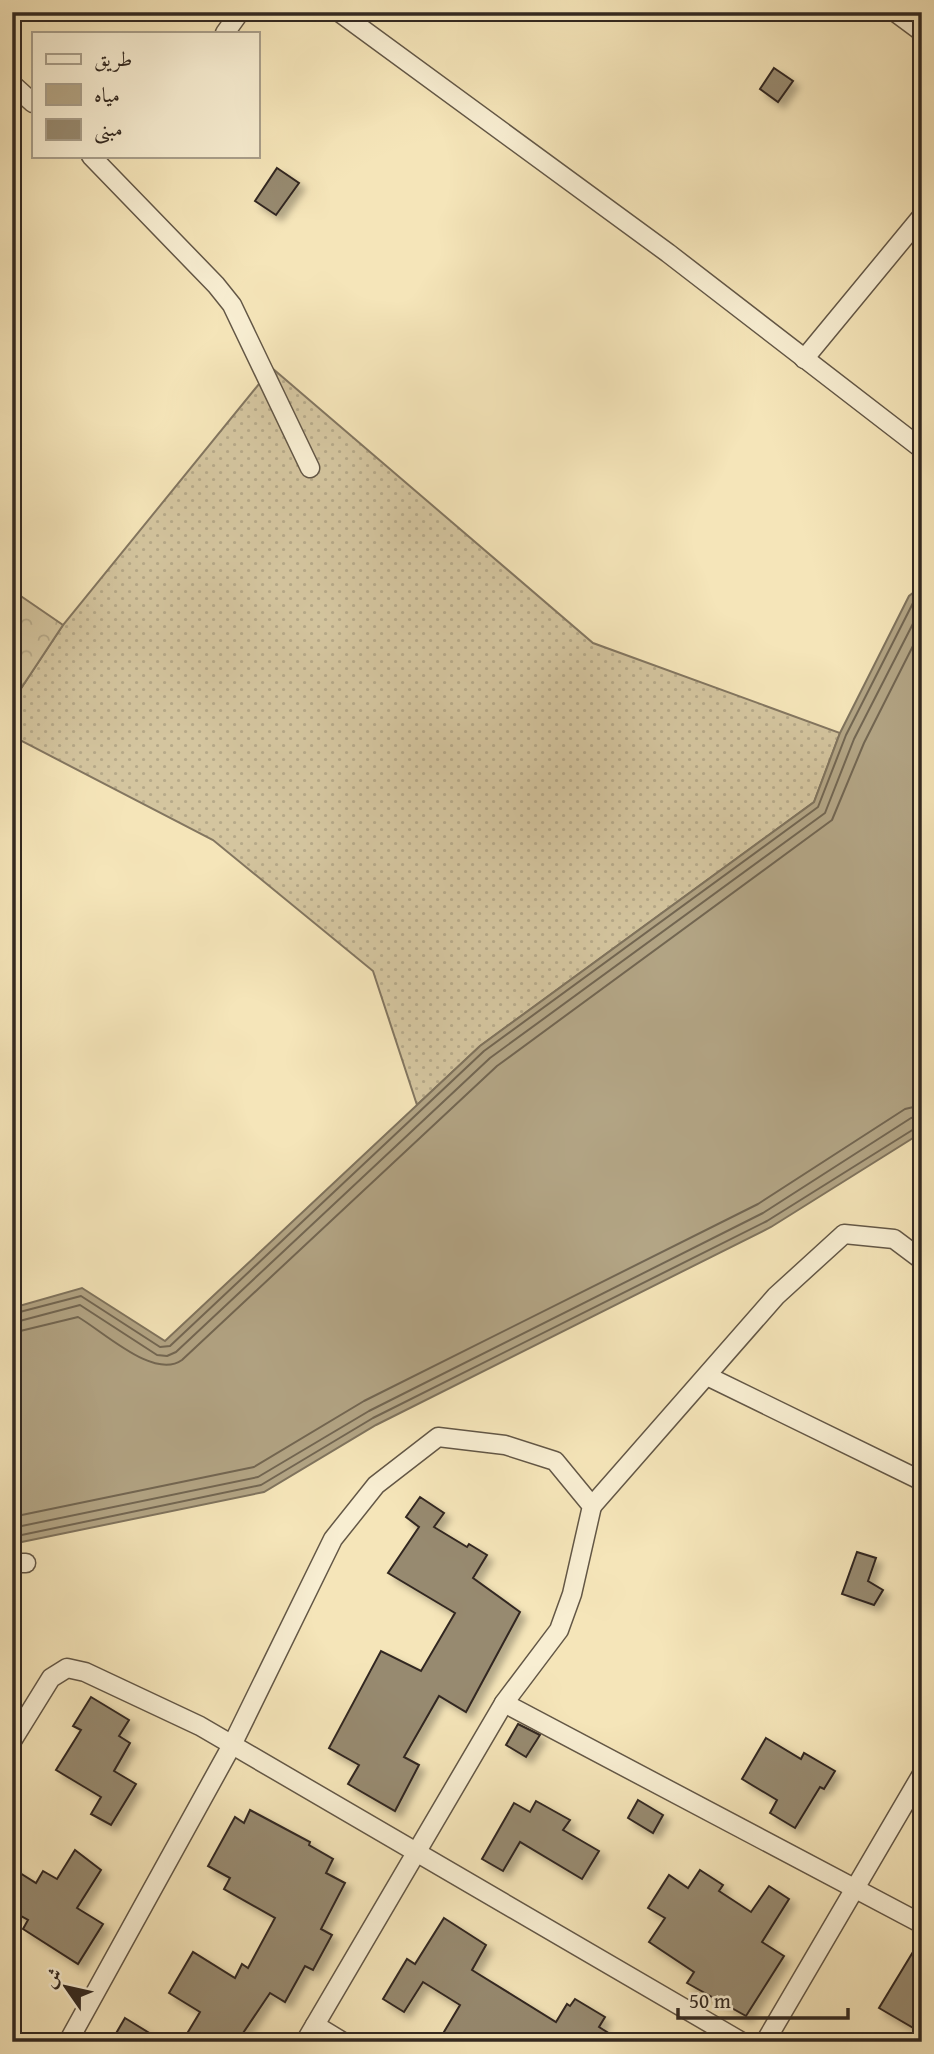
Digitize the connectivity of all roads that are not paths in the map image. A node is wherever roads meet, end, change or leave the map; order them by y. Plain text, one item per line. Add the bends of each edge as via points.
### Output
1 (240, 12) edge
2 (339, 12) edge
3 (895, 12) edge
4 (226, 32) edge
5 (922, 32) edge
6 (12, 84) edge
7 (32, 102) edge
8 (93, 158) edge
9 (922, 216) edge
10 (804, 359) junction
11 (922, 449) edge
12 (310, 468) dead end
13 (922, 1260) edge
14 (707, 1376) junction
15 (922, 1481) edge
16 (592, 1506) junction
17 (504, 1703) junction
18 (12, 1741) edge
19 (232, 1745) junction
20 (922, 1774) edge
21 (414, 1852) junction
22 (856, 1889) junction
23 (922, 1924) edge
24 (315, 2025) junction
25 (68, 2042) edge
26 (305, 2042) edge
27 (343, 2042) edge
28 (742, 2042) edge
29 (765, 2042) edge

1 - 4 street
2 - 10 street
3 - 5 street
6 - 7 street
8 - 12 street via 232,305
9 - 10 street
10 - 11 street
13 - 14 street via 894,1239 844,1234 776,1296
14 - 15 street
14 - 16 street
16 - 17 street via 559,1630
16 - 19 street via 555,1461 505,1445 438,1437 376,1485 333,1539
17 - 21 street
17 - 22 street
18 - 19 street via 51,1678 67,1668 85,1672
19 - 21 street
19 - 25 street
20 - 22 street
21 - 24 street
21 - 28 street
22 - 23 street
22 - 29 street
24 - 26 street
24 - 27 street

